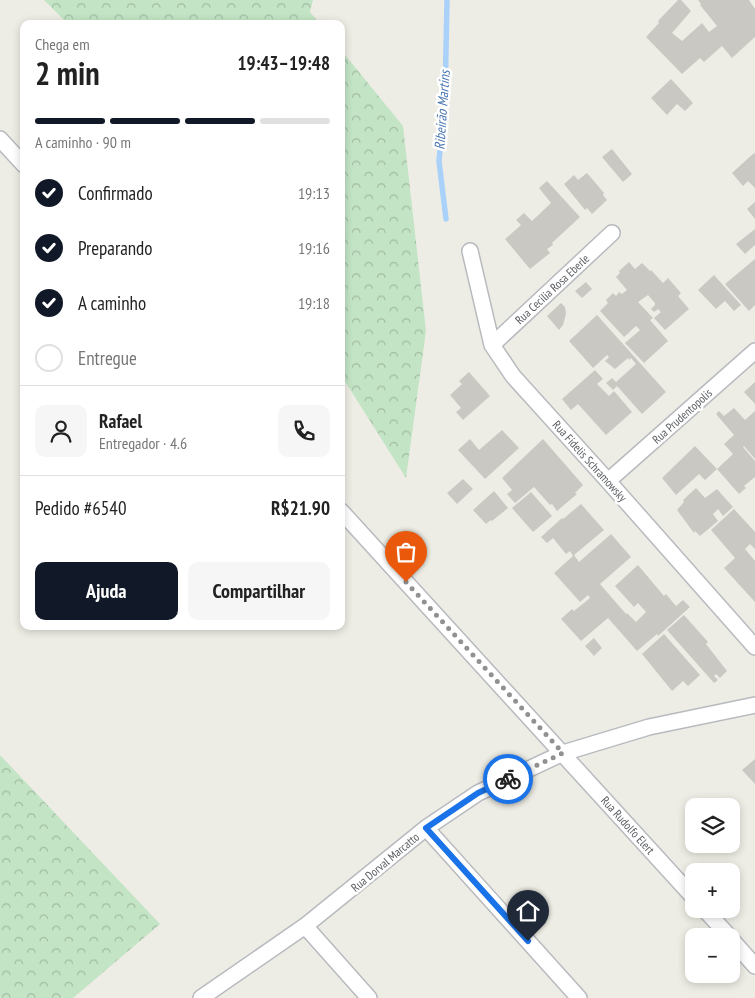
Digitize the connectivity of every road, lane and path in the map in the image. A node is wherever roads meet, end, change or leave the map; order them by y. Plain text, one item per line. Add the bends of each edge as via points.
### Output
1 (0, 139) edge
2 (20, 161) edge
3 (612, 233) dead end
4 (470, 251) dead end
5 (492, 345) junction
6 (755, 351) edge
7 (608, 481) junction
8 (345, 515) edge
9 (755, 647) edge
10 (755, 705) edge
11 (563, 753) junction
12 (426, 828) junction
13 (685, 888) edge
14 (712, 918) edge
15 (305, 926) junction
16 (722, 928) edge
17 (740, 949) edge
18 (755, 966) edge
19 (202, 998) edge
20 (369, 998) edge
21 (579, 998) edge

1 - 2 street
3 - 5 street, Rua Cecilia Rosa Eberle
4 - 5 street, Rua Fidelis Schramowsky
5 - 7 street, Rua Fidelis Schramowsky via 513,376
6 - 7 street, Rua Prudentopolis
7 - 9 street, Rua Fidelis Schramowsky
8 - 11 street, Rua Rudolfo Elert
10 - 11 street, Rua Dorval Marcatto via 649,727
11 - 12 street, Rua Dorval Marcatto via 478,793
11 - 13 street, Rua Rudolfo Elert
12 - 15 street, Rua Dorval Marcatto
12 - 21 street
14 - 16 street
15 - 19 street, Rua Dorval Marcatto
15 - 20 street
17 - 18 street

